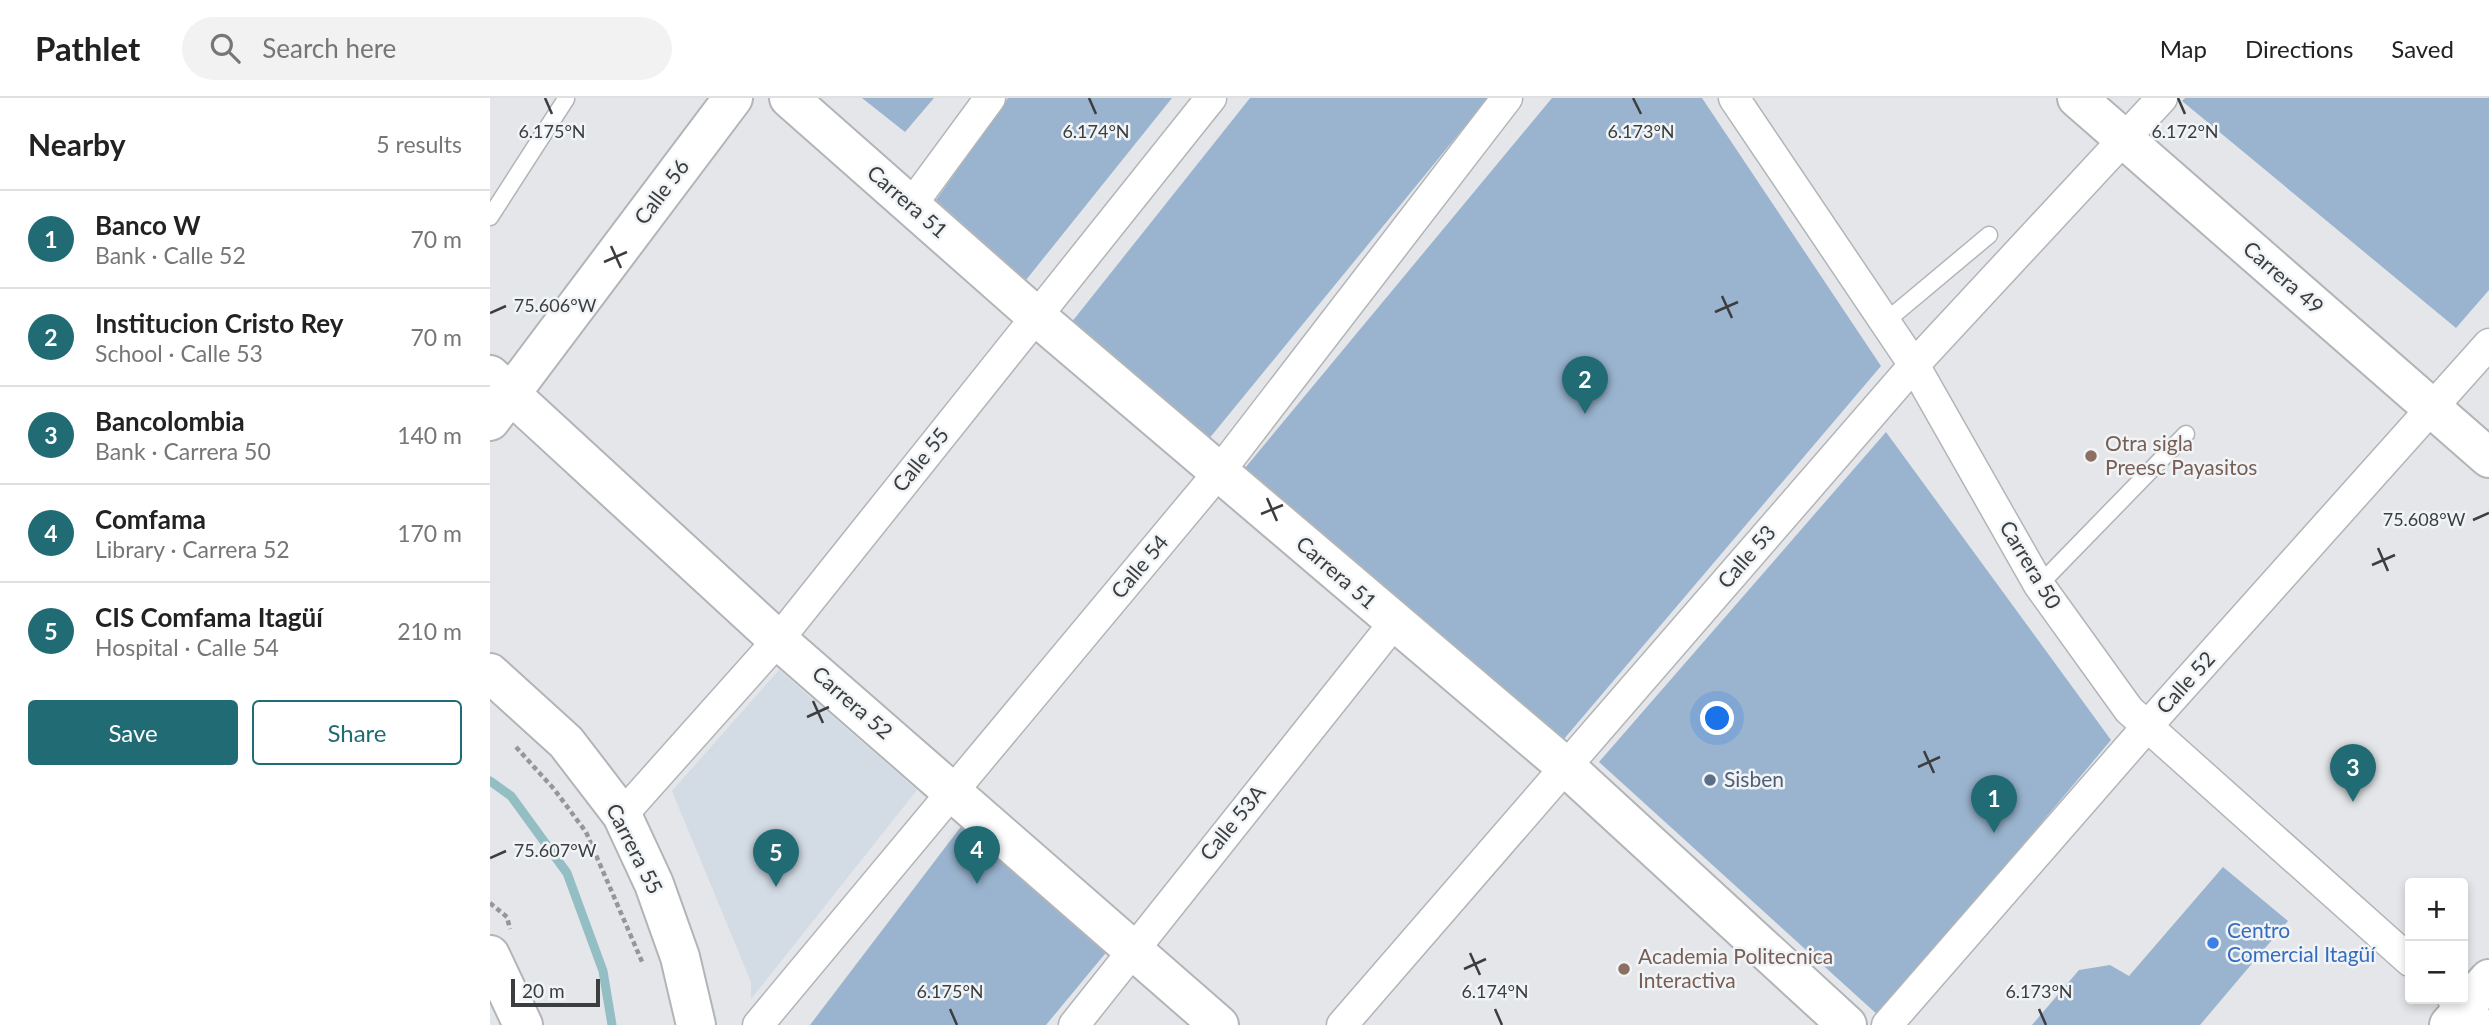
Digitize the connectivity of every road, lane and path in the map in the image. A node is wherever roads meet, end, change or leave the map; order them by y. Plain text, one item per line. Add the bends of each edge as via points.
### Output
1 (733, 98) edge
2 (789, 98) edge
3 (990, 98) edge
4 (1211, 98) edge
5 (1507, 98) edge
6 (1734, 98) edge
7 (2077, 98) edge
8 (2162, 98) edge
9 (566, 99) edge
10 (2125, 140) junction
11 (912, 204) junction
12 (490, 217) edge
13 (1989, 235) dead end
14 (1037, 316) junction
15 (1885, 322) junction
16 (2489, 344) edge
17 (1913, 365) junction
18 (497, 397) edge
19 (2433, 409) junction
20 (2186, 435) dead end
21 (2489, 458) edge
22 (1219, 472) junction
23 (2039, 585) junction
24 (1394, 623) junction
25 (778, 640) junction
26 (490, 673) edge
27 (2146, 728) junction
28 (508, 738) dead end
29 (1566, 767) junction
30 (952, 791) junction
31 (622, 815) junction
32 (1132, 950) junction
33 (2405, 957) edge
34 (491, 960) edge
35 (646, 970) dead end
36 (2489, 979) edge
37 (2462, 1014) edge
38 (523, 1025) edge
39 (696, 1025) edge
40 (758, 1025) edge
41 (1074, 1025) edge
42 (1219, 1025) edge
43 (1342, 1025) edge
44 (1847, 1025) edge
45 (1887, 1025) edge

1 - 18 main road, Calle 56
2 - 11 main road, Carrera 51
3 - 11 street
4 - 14 street, Calle 55
5 - 22 street, Calle 54
6 - 15 street, Carrera 50
7 - 10 main road, Carrera 49
8 - 10 street, Calle 53
9 - 12 lane
10 - 17 street, Calle 53
10 - 19 main road, Carrera 49
11 - 14 main road, Carrera 51
13 - 15 lane
14 - 22 main road, Carrera 51
14 - 25 street, Calle 55
15 - 17 street, Carrera 50
16 - 19 street, Calle 52
17 - 23 street, Carrera 50
17 - 29 street, Calle 53
18 - 25 main road, Carrera 52
19 - 21 main road, Carrera 49
19 - 27 street, Calle 52
20 - 23 lane
22 - 24 main road, Carrera 51
22 - 30 street, Calle 54
23 - 27 street, Carrera 50
24 - 29 main road, Carrera 51
24 - 32 street, Calle 53A
25 - 30 main road, Carrera 52
25 - 31 street, Calle 55
26 - 31 main road, Carrera 55 via 566,742
27 - 33 street, Carrera 50
27 - 45 street, Calle 52
28 - 35 path via 586,832
29 - 43 street, Calle 53
29 - 44 main road, Carrera 51
30 - 32 main road, Carrera 52
30 - 40 street, Calle 54
31 - 39 main road, Carrera 55 via 654,884 680,957
32 - 41 street, Calle 53A
32 - 42 main road, Carrera 52
34 - 38 main road
36 - 37 main road

